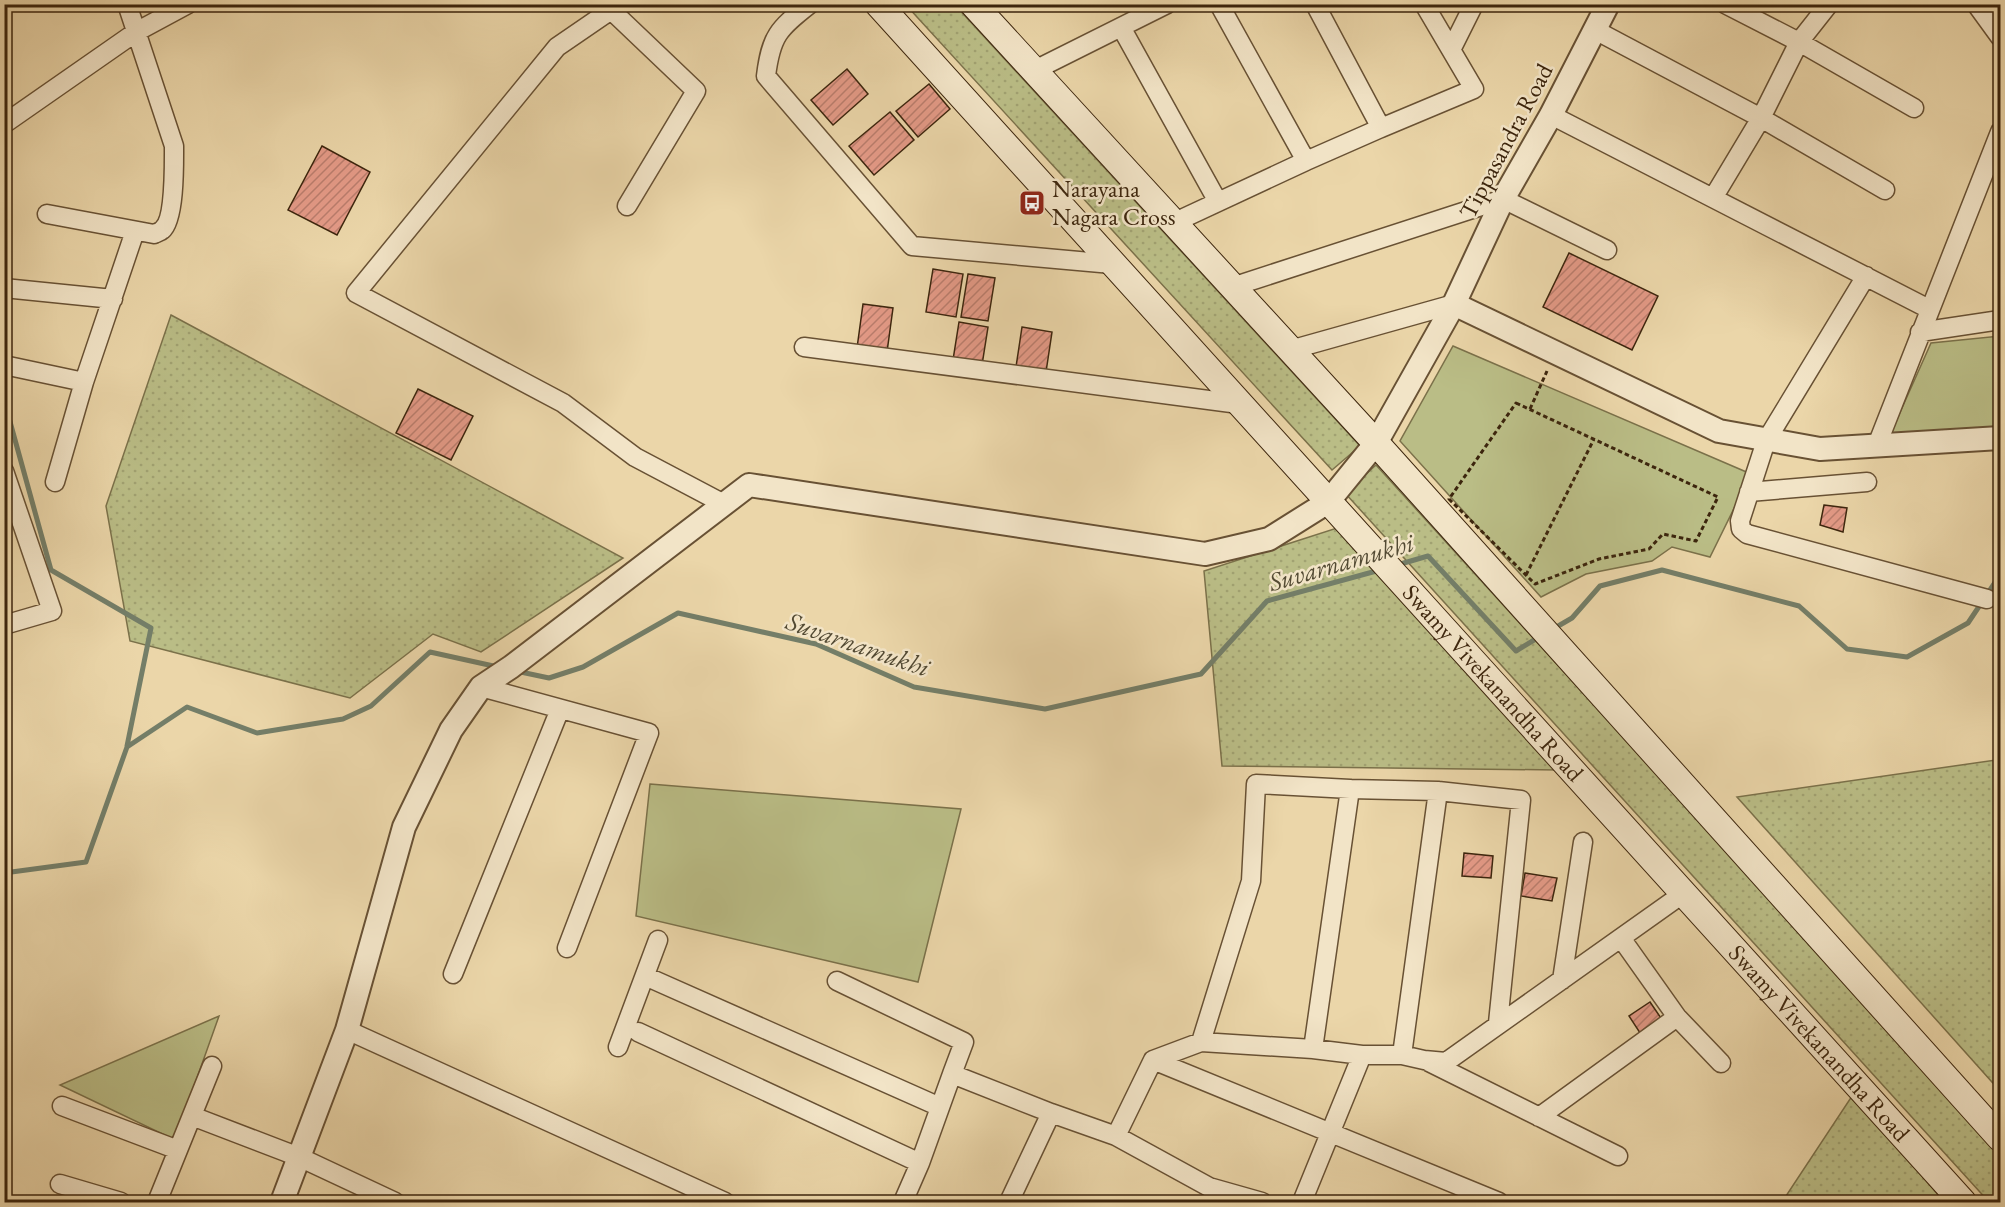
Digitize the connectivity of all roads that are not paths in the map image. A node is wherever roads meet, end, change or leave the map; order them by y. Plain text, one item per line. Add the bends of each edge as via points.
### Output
1 (127, 4) edge
2 (188, 4) edge
3 (810, 4) edge
4 (878, 4) edge
5 (973, 4) edge
6 (1167, 4) edge
7 (1219, 4) edge
8 (1315, 4) edge
9 (1424, 4) edge
10 (1474, 4) edge
11 (1608, 4) edge
12 (1725, 4) edge
13 (1829, 4) edge
14 (1976, 4) edge
15 (1121, 27) junction
16 (1595, 30) junction
17 (136, 32) junction
18 (2001, 37) edge
19 (1799, 42) junction
20 (1451, 50) junction
21 (1034, 71) junction
22 (1914, 108) dead end
23 (1551, 115) junction
24 (1761, 118) junction
25 (4, 124) edge
26 (1381, 128) junction
27 (2001, 132) edge
28 (1306, 161) junction
29 (1885, 189) dead end
30 (1713, 198) junction
31 (1503, 199) junction
32 (1218, 202) junction
33 (627, 206) dead end
34 (47, 214) dead end
35 (1173, 223) junction
36 (135, 231) junction
37 (1607, 250) dead end
38 (1112, 264) junction
39 (1866, 276) junction
40 (1232, 287) junction
41 (4, 288) edge
42 (114, 298) junction
43 (1454, 304) junction
44 (1929, 309) junction
45 (2001, 320) edge
46 (1920, 332) junction
47 (804, 347) dead end
48 (1290, 350) junction
49 (4, 365) edge
50 (84, 382) junction
51 (1239, 404) junction
52 (2001, 438) edge
53 (1766, 441) junction
54 (1376, 443) junction
55 (1877, 446) junction
56 (4, 471) edge
57 (55, 482) dead end
58 (1867, 482) dead end
59 (1749, 492) junction
60 (1328, 502) junction
61 (724, 504) junction
62 (1987, 599) dead end
63 (4, 625) edge
64 (481, 687) junction
65 (560, 709) junction
66 (1350, 789) junction
67 (1438, 791) junction
68 (1584, 842) dead end
69 (1684, 893) junction
70 (1621, 938) junction
71 (658, 940) dead end
72 (567, 948) dead end
73 (453, 974) dead end
74 (645, 976) junction
75 (1562, 980) junction
76 (837, 981) dead end
77 (1677, 1017) junction
78 (1498, 1023) junction
79 (347, 1030) junction
80 (638, 1032) dead end
81 (1201, 1042) junction
82 (618, 1047) dead end
83 (1313, 1049) junction
84 (1362, 1055) junction
85 (1402, 1055) junction
86 (1153, 1060) junction
87 (1424, 1060) junction
88 (1720, 1063) dead end
89 (212, 1066) dead end
90 (952, 1074) junction
91 (62, 1106) dead end
92 (940, 1107) junction
93 (1051, 1113) junction
94 (192, 1116) junction
95 (1539, 1117) junction
96 (1332, 1133) junction
97 (1116, 1136) junction
98 (2001, 1138) edge
99 (178, 1150) junction
100 (1618, 1156) dead end
101 (299, 1157) junction
102 (920, 1163) junction
103 (60, 1184) dead end
104 (1206, 1195) edge
105 (121, 1203) edge
106 (157, 1203) edge
107 (282, 1203) edge
108 (395, 1203) edge
109 (725, 1203) edge
110 (903, 1203) edge
111 (1008, 1203) edge
112 (1262, 1203) edge
113 (1302, 1203) edge
114 (1499, 1203) edge
115 (1963, 1203) edge

1 - 17 street
2 - 17 street
3 - 38 street via 778,32 769,52 766,76 912,246
4 - 38 main road, Swamy Vivekanandha Road
5 - 21 main road
6 - 15 street
7 - 28 street
8 - 26 street
9 - 20 street
10 - 20 street
11 - 16 street, Tippasandra Road
12 - 19 street
13 - 19 street
14 - 18 street
15 - 21 street
15 - 32 street
16 - 23 street, Tippasandra Road
16 - 24 street
17 - 25 street
17 - 36 street via 174,146 174,168 169,219 164,230 154,234
19 - 22 street
19 - 24 street
20 - 26 street via 1474,89
21 - 35 main road
23 - 30 street
23 - 31 street, Tippasandra Road
24 - 29 street
24 - 30 street
26 - 28 street
27 - 44 street
28 - 32 street
30 - 39 street
31 - 37 street
31 - 40 street
31 - 43 street, Tippasandra Road
32 - 35 street
33 - 61 street via 696,91 611,10 557,47 356,293 563,403 635,457
34 - 36 street
35 - 40 main road
36 - 42 street
38 - 51 main road, Swamy Vivekanandha Road
39 - 44 street
39 - 53 street
40 - 48 main road
41 - 42 street
42 - 50 street
43 - 48 street
43 - 53 street via 1719,431
43 - 54 street, Tippasandra Road
44 - 46 street
45 - 46 street
46 - 55 street
47 - 51 street
48 - 54 main road
49 - 50 street
50 - 57 street
51 - 60 main road, Swamy Vivekanandha Road
52 - 55 street
53 - 55 street via 1820,449
53 - 59 street
54 - 60 street, Tippasandra Road
54 - 98 main road
56 - 63 street via 52,611
58 - 59 street
59 - 62 street via 1740,521 1741,530 1747,534
60 - 61 street, Tippasandra Road via 1269,539 1205,554 749,485
60 - 69 main road, Swamy Vivekanandha Road
61 - 64 street, Tippasandra Road
64 - 65 street
64 - 79 street via 451,730 404,827
65 - 72 street via 649,733
65 - 73 street
66 - 67 street
66 - 81 street via 1256,784 1251,881
66 - 83 street
67 - 78 street via 1521,800
67 - 85 street
68 - 75 street
69 - 70 street
69 - 115 main road, Swamy Vivekanandha Road
70 - 75 street
70 - 77 street
71 - 74 street
74 - 82 street
74 - 92 street
75 - 78 street
76 - 90 street via 964,1042
77 - 88 street
77 - 95 street
78 - 87 street via 1446,1062
79 - 101 street
79 - 109 street
80 - 102 street
81 - 83 street
81 - 86 street
83 - 84 street
84 - 85 street
84 - 96 street
85 - 87 street
86 - 96 street
86 - 97 street
87 - 95 street
89 - 94 street
90 - 92 street
90 - 93 street
91 - 99 street
92 - 102 street
93 - 97 street
93 - 111 street
94 - 99 street
94 - 101 street
95 - 100 street
96 - 113 street
96 - 114 street
97 - 104 street
99 - 106 street
101 - 107 street
101 - 108 street
102 - 110 street
103 - 105 street
104 - 112 street

